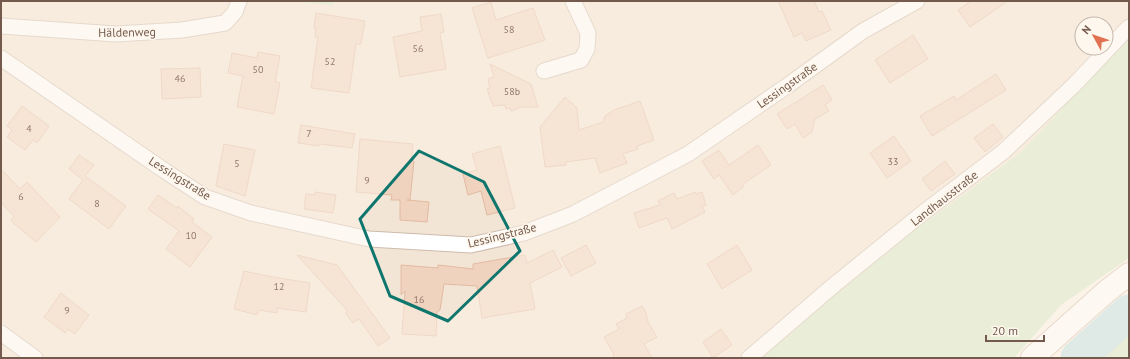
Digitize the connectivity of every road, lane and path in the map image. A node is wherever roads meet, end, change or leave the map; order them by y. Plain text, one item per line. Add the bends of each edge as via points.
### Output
1 (239, 1) edge
2 (573, 1) edge
3 (917, 1) edge
4 (1, 26) edge
5 (1129, 27) edge
6 (1, 58) edge
7 (544, 71) dead end
8 (1129, 274) edge
9 (1, 333) edge
10 (36, 358) edge
11 (749, 358) edge
12 (1032, 358) edge

1 - 4 street, Häldenweg via 235,12 226,23 182,30 116,34
2 - 7 street via 588,33 588,49 581,60
3 - 6 street, Lessingstraße via 863,31 688,154 573,214 524,233 471,245 369,239 251,212 205,196
5 - 11 street, Landhausstraße via 1074,85 1003,152 918,217
8 - 12 main road
9 - 10 street

